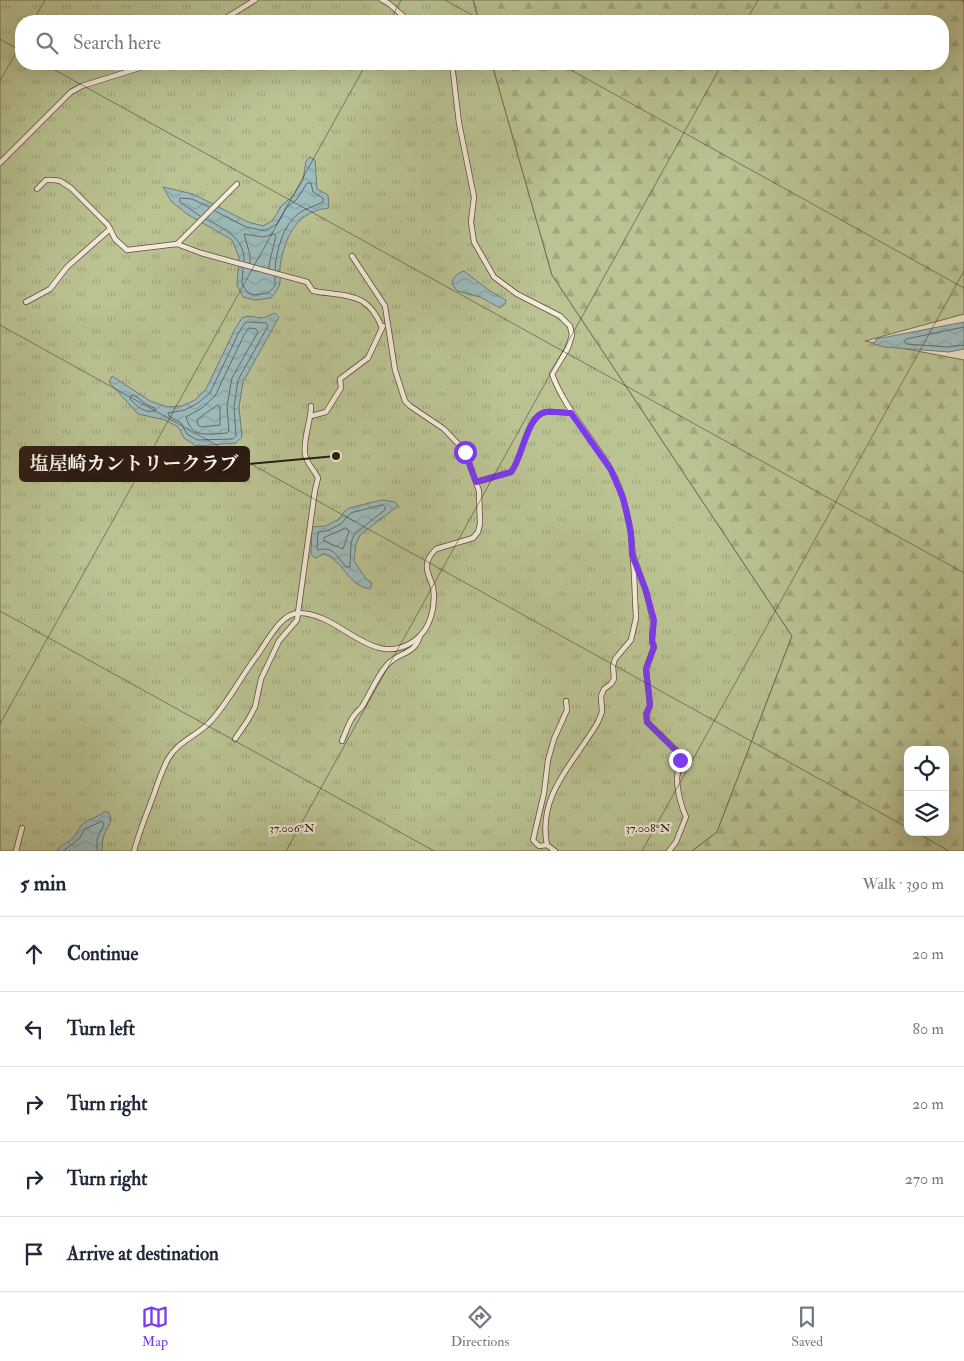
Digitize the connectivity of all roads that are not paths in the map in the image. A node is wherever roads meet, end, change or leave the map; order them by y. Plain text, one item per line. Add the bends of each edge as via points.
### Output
1 (255, 0) edge
2 (382, 0) edge
3 (231, 15) edge
4 (402, 15) edge
5 (133, 70) edge
6 (453, 70) edge
7 (0, 163) edge
8 (237, 184) dead end
9 (37, 189) dead end
10 (110, 229) junction
11 (177, 244) junction
12 (352, 256) dead end
13 (26, 302) dead end
14 (386, 318) junction
15 (382, 328) junction
16 (311, 406) dead end
17 (571, 413) junction
18 (311, 416) junction
19 (476, 482) junction
20 (632, 555) junction
21 (298, 613) junction
22 (420, 635) junction
23 (566, 701) dead end
24 (235, 739) dead end
25 (342, 741) dead end
26 (22, 828) dead end
27 (547, 845) junction
28 (16, 851) edge
29 (134, 851) edge
30 (555, 851) edge
31 (668, 851) edge

1 - 3 lane
2 - 4 lane
5 - 7 lane via 71,92
6 - 17 lane via 474,197 471,222 474,242 494,277 516,294 560,316 570,326 572,335 568,348 552,374
8 - 11 lane
9 - 10 lane via 46,180 60,181 71,188
10 - 11 lane via 127,250
10 - 13 lane via 66,267 50,289
11 - 15 lane via 307,282 313,291 360,298 377,314
12 - 14 lane via 385,306
14 - 15 lane
14 - 19 lane via 395,370 405,401 458,442
15 - 18 lane via 368,358 340,379 341,388 326,412
16 - 18 lane
17 - 19 lane via 545,412 538,416 532,422 511,472
17 - 20 lane via 611,470 623,498 631,532
18 - 21 lane via 305,454 318,478
19 - 22 lane via 479,491 478,532 473,538 431,553 426,564 434,604 426,630
20 - 27 lane via 634,630 631,640 615,659 614,679 601,696 602,712 598,722 553,792 546,814
20 - 31 lane via 654,620 654,647 646,669 650,705 647,722 679,754 680,760 677,778 686,817 676,842
21 - 22 lane via 331,621 358,640 384,649 403,647
21 - 24 lane via 298,620 279,641 264,670 255,707
21 - 29 lane via 279,624 270,634 222,709 174,750 164,766
22 - 25 lane via 410,652 395,657 382,671
23 - 27 lane via 567,710 548,760 533,840 539,846
26 - 28 lane
27 - 30 lane

